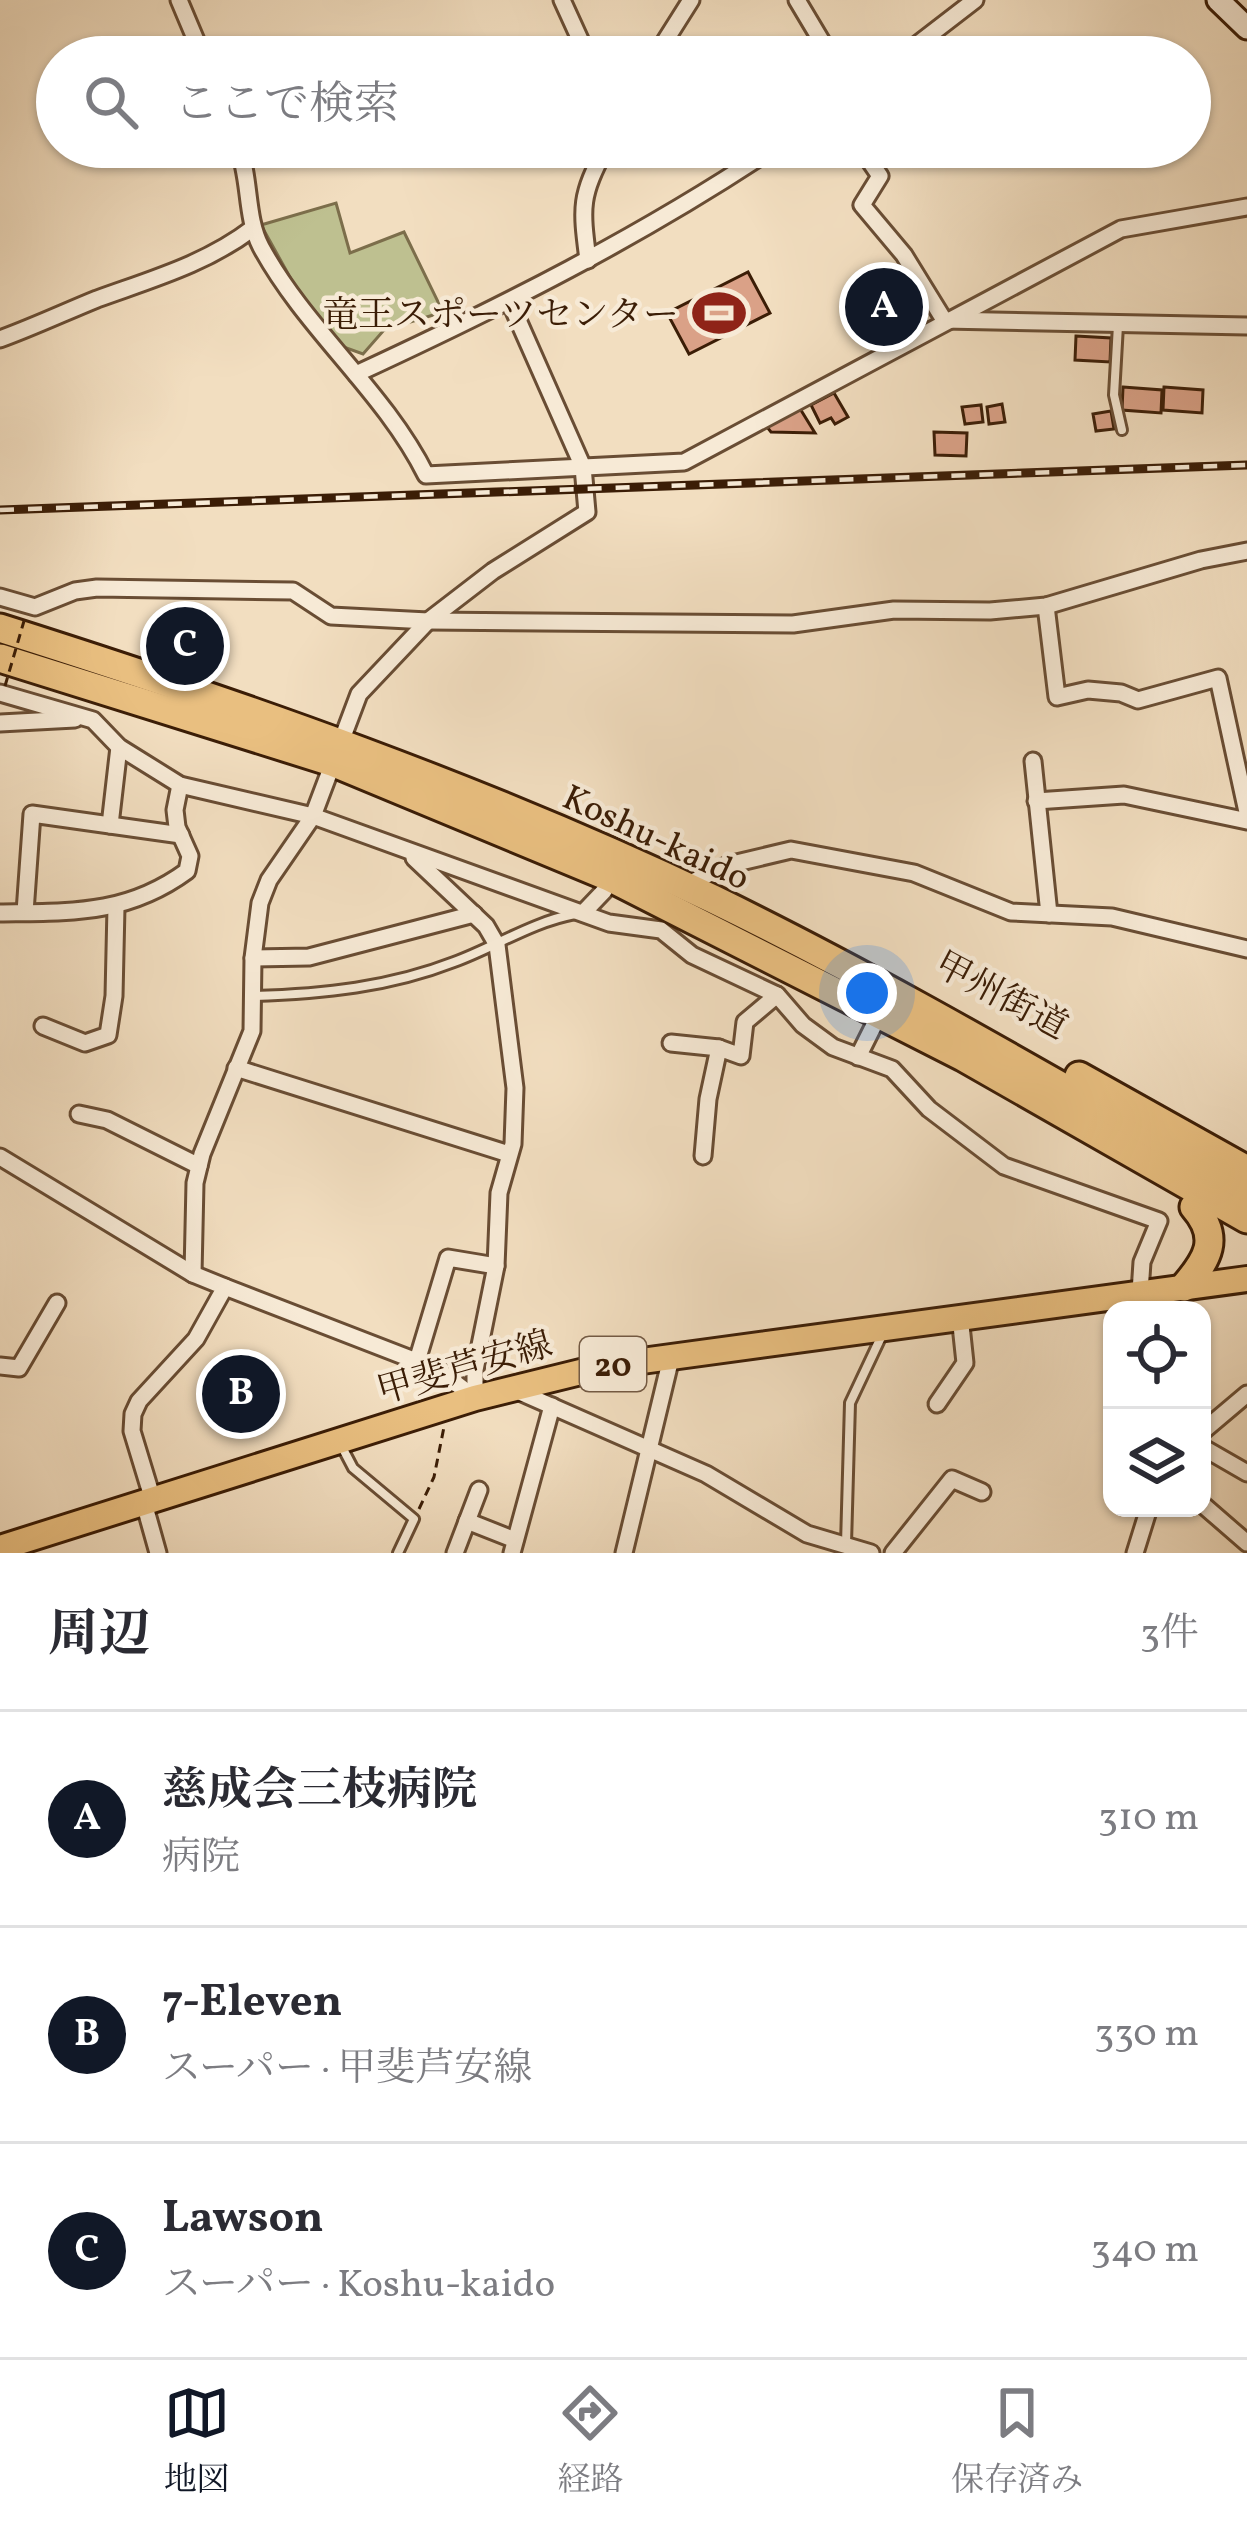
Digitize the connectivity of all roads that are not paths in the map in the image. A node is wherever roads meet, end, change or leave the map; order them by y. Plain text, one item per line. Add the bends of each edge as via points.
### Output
1 (179, 0) edge
2 (562, 0) edge
3 (692, 0) edge
4 (797, 0) edge
5 (974, 0) edge
6 (1218, 0) edge
7 (1247, 28) edge
8 (194, 36) edge
9 (578, 36) edge
10 (669, 36) edge
11 (818, 36) edge
12 (928, 36) edge
13 (245, 168) edge
14 (596, 168) edge
15 (744, 168) edge
16 (874, 168) edge
17 (1247, 207) edge
18 (253, 228) junction
19 (588, 260) junction
20 (510, 302) junction
21 (944, 320) junction
22 (1118, 323) junction
23 (1247, 326) edge
24 (0, 339) edge
25 (356, 374) junction
26 (1122, 430) dead end
27 (583, 467) junction
28 (1247, 551) edge
29 (0, 597) edge
30 (1046, 605) junction
31 (428, 621) junction
32 (12, 625) edge
33 (2, 679) edge
34 (89, 718) junction
35 (0, 723) edge
36 (119, 746) junction
37 (336, 752) junction
38 (1033, 761) dead end
39 (180, 785) junction
40 (1036, 800) junction
41 (1247, 812) edge
42 (313, 816) junction
43 (1247, 821) edge
44 (110, 825) junction
45 (181, 835) junction
46 (408, 852) junction
47 (609, 877) junction
48 (673, 895) junction
49 (714, 900) junction
50 (116, 908) junction
51 (25, 912) junction
52 (0, 913) edge
53 (583, 913) junction
54 (474, 914) junction
55 (1049, 914) junction
56 (497, 945) junction
57 (1247, 949) edge
58 (253, 958) junction
59 (777, 995) junction
60 (254, 996) junction
61 (874, 1023) junction
62 (43, 1026) dead end
63 (671, 1043) dead end
64 (719, 1048) junction
65 (969, 1048) junction
66 (858, 1057) junction
67 (236, 1068) junction
68 (79, 1114) dead end
69 (509, 1154) junction
70 (703, 1156) dead end
71 (0, 1157) edge
72 (199, 1166) junction
73 (1247, 1170) edge
74 (1247, 1192) edge
75 (1194, 1207) junction
76 (1247, 1219) edge
77 (1247, 1235) edge
78 (496, 1265) junction
79 (193, 1274) junction
80 (1247, 1279) edge
81 (225, 1287) junction
82 (1184, 1287) junction
83 (1140, 1292) junction
84 (57, 1303) dead end
85 (960, 1316) junction
86 (887, 1326) junction
87 (672, 1354) junction
88 (417, 1361) junction
89 (0, 1366) edge
90 (511, 1388) junction
91 (1247, 1394) edge
92 (475, 1398) junction
93 (937, 1404) dead end
94 (552, 1406) junction
95 (1211, 1424) edge
96 (339, 1440) junction
97 (650, 1449) junction
98 (1211, 1452) edge
99 (1247, 1473) edge
100 (479, 1490) dead end
101 (982, 1492) dead end
102 (149, 1501) junction
103 (1211, 1512) edge
104 (1146, 1517) edge
105 (467, 1521) junction
106 (1247, 1543) edge
107 (846, 1546) junction
108 (514, 1547) edge
109 (0, 1548) edge
110 (158, 1553) edge
111 (398, 1553) edge
112 (455, 1553) edge
113 (624, 1553) edge
114 (871, 1553) edge
115 (893, 1553) edge
116 (1136, 1553) edge

1 - 8 street
2 - 9 street
3 - 10 street
4 - 11 street
5 - 12 street
6 - 7 street
13 - 18 street
14 - 19 street via 581,206
15 - 19 street
16 - 21 street via 880,176 862,205
17 - 21 street via 1121,229
18 - 24 street via 159,280
18 - 25 street via 289,290
19 - 20 street
20 - 25 street
20 - 27 street
21 - 22 street
21 - 27 street via 684,461
22 - 23 street
22 - 26 lane via 1114,395
25 - 27 street via 407,436 426,475
27 - 31 street via 587,512
28 - 30 street
29 - 31 street via 35,607 98,588 292,591 331,616
30 - 31 street via 894,610 793,624
30 - 41 street via 1057,697 1088,690 1138,700 1218,678
31 - 37 street via 359,694
32 - 37 highway, Koshu-kaido via 234,703
33 - 34 street
33 - 37 highway, Koshu-kaido
34 - 35 street
34 - 36 street
36 - 39 street
36 - 44 street
37 - 42 street
37 - 47 highway, Koshu-kaido
37 - 48 highway, Koshu-kaido via 515,810
38 - 40 street
39 - 42 street
39 - 45 street
40 - 43 street via 1124,794
40 - 55 street
42 - 46 street
42 - 58 street via 264,891
44 - 45 street
44 - 51 street via 32,814
45 - 50 street via 187,871
46 - 53 street
46 - 54 street
47 - 48 highway, Koshu-kaido
47 - 53 street
48 - 49 highway, Koshu-kaido
48 - 55 street via 728,866 791,850 914,873 1011,912
48 - 61 highway via 718,944
48 - 65 highway, Koshu-kaido
49 - 65 highway, Koshu-kaido
49 - 73 highway, 甲州街道 via 777,916
50 - 51 street
50 - 62 street via 108,1035 85,1043
51 - 52 street
53 - 56 lane
53 - 59 street via 661,930 692,956
54 - 56 street
54 - 58 street via 309,957
55 - 57 street via 1112,917
56 - 60 lane via 397,981
56 - 69 street via 514,1088
58 - 60 street
59 - 64 street via 745,1022 741,1056
59 - 66 street via 802,1024
60 - 67 street via 252,1031
61 - 66 street
61 - 75 highway
63 - 64 street
64 - 70 street
65 - 74 highway, Koshu-kaido
65 - 76 highway, Koshu-kaido
66 - 83 street via 892,1069 929,1109 1004,1166 1159,1221
67 - 69 street
67 - 72 street
68 - 72 street
69 - 78 street
71 - 79 street
72 - 79 street
75 - 77 highway
75 - 82 highway via 1211,1243
78 - 88 street via 448,1258
78 - 92 street
79 - 81 street
80 - 82 main road, 甲斐芦安線 / 20
81 - 88 street
81 - 102 street via 196,1339 133,1414
82 - 83 main road, 甲斐芦安線 / 20
83 - 85 main road, 甲斐芦安線 / 20
84 - 89 street via 19,1367
85 - 86 main road, 甲斐芦安線 / 20
85 - 93 street via 965,1363
86 - 87 main road, 甲斐芦安線 / 20
86 - 107 lane via 850,1402
87 - 90 main road, 甲斐芦安線 / 20
87 - 97 street
88 - 92 street
90 - 92 main road, 甲斐芦安線 / 20
90 - 94 street
91 - 95 street
92 - 96 main road, 甲斐芦安線 / 20
94 - 97 street
94 - 108 street
96 - 102 main road, 甲斐芦安線 / 20
96 - 111 lane via 353,1468 414,1519
97 - 107 street via 808,1534
97 - 113 street
98 - 99 street
100 - 105 street
101 - 115 street via 952,1479
102 - 109 main road, 甲斐芦安線 / 20
102 - 110 street
103 - 106 street
104 - 116 street
105 - 108 street
105 - 112 street
107 - 114 street

